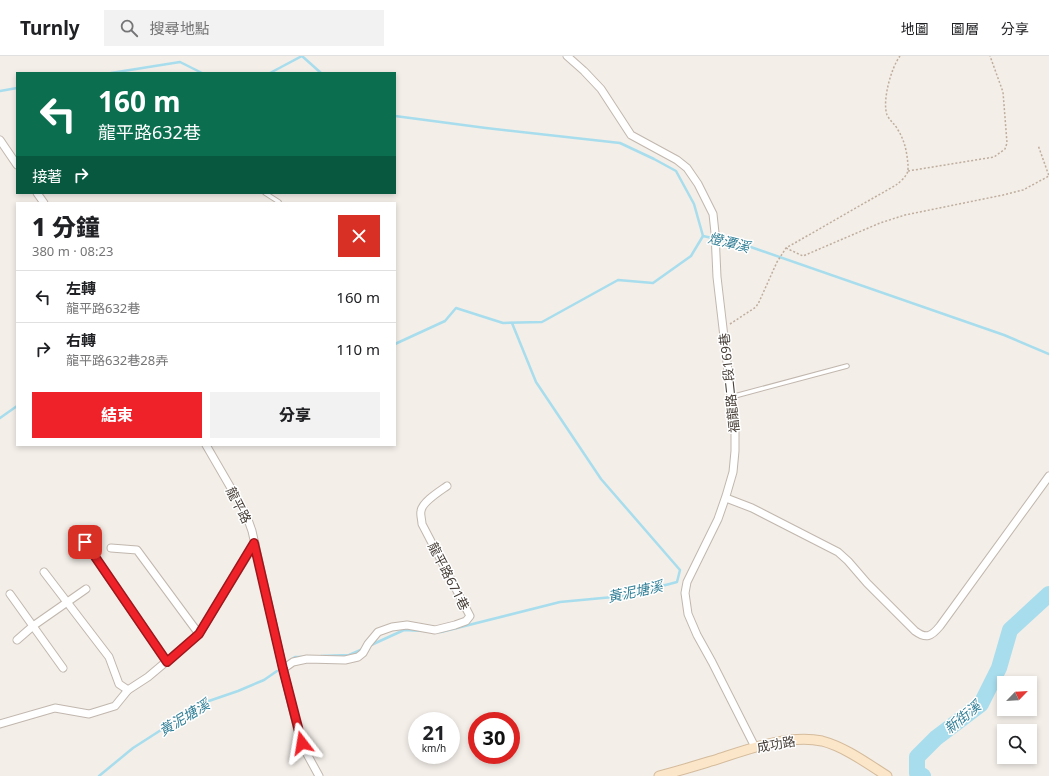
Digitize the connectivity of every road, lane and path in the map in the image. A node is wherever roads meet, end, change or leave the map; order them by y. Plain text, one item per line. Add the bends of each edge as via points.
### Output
1 (567, 56) edge
2 (900, 56) edge
3 (990, 56) edge
4 (0, 140) edge
5 (1038, 145) dead end
6 (16, 163) edge
7 (908, 171) junction
8 (267, 194) edge
9 (279, 202) dead end
10 (786, 248) junction
11 (724, 328) junction
12 (847, 366) dead end
13 (731, 397) junction
14 (207, 446) edge
15 (1049, 476) edge
16 (447, 486) dead end
17 (726, 498) junction
18 (85, 542) dead end
19 (254, 543) junction
20 (110, 548) dead end
21 (44, 572) dead end
22 (86, 589) dead end
23 (10, 594) dead end
24 (67, 602) junction
25 (33, 626) junction
26 (199, 634) junction
27 (17, 640) dead end
28 (167, 662) junction
29 (62, 668) dead end
30 (283, 669) junction
31 (128, 690) junction
32 (0, 724) edge
33 (755, 747) junction
34 (319, 776) edge
35 (659, 776) edge
36 (887, 776) edge

1 - 11 street, 福龍路二段169巷 via 601,89 631,135 677,160 687,168 698,184 713,214 717,277
2 - 7 path via 890,78 885,107 890,121 898,128 904,142
3 - 7 path via 1003,92 1007,143 1005,149 994,156
4 - 6 street
5 - 10 path via 1049,176 1023,190 905,215 803,256
7 - 10 path via 896,185
8 - 9 lane
10 - 11 path via 756,307
11 - 13 street, 福龍路二段169巷
12 - 13 lane
13 - 17 street, 福龍路二段169巷 via 735,451
14 - 19 street, 龍平路 via 246,514
15 - 17 street via 940,626 928,636 915,631 838,552 752,508
16 - 30 street, 龍平路671巷 via 425,502 420,509 422,524 470,616 466,621 435,630 407,625 392,627 378,632 358,657 293,662
17 - 33 street, 福龍路二段169巷 via 687,582 685,593 688,614 697,635
18 - 28 street
19 - 26 street
19 - 30 street, 龍平路
20 - 26 street via 137,550
21 - 24 street
22 - 24 street
23 - 25 street
24 - 25 street
24 - 31 street via 109,657 119,684
25 - 27 street
25 - 29 street
26 - 28 street
28 - 31 street
30 - 34 street, 龍平路 via 302,743
31 - 32 street via 115,706 89,714 55,708
33 - 35 street, 成功路
33 - 36 street, 成功路 via 792,740 809,739 824,742 839,747

